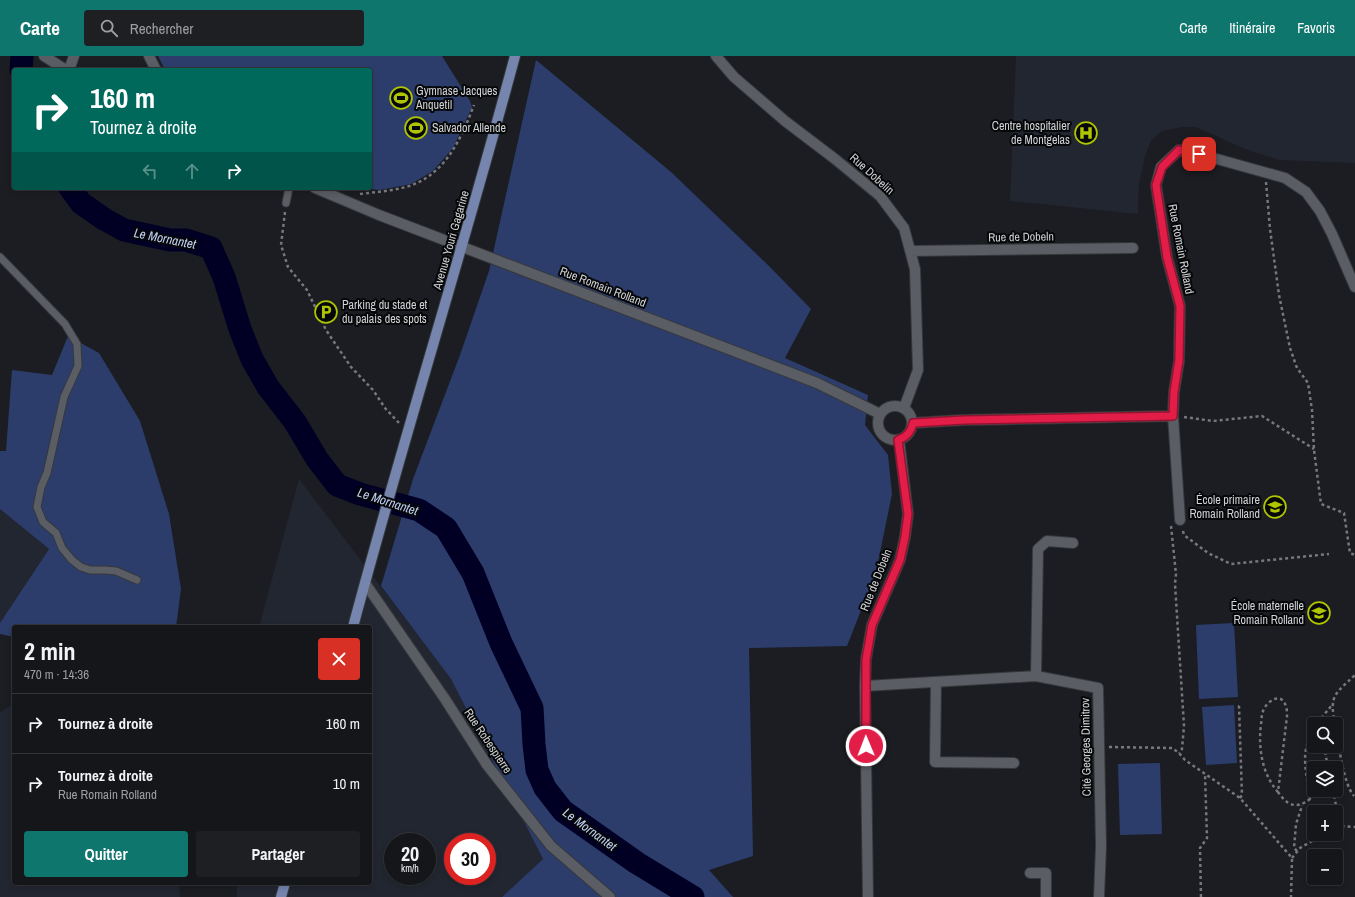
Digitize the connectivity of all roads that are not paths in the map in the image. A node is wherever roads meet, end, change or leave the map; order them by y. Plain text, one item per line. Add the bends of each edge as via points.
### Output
1 (44, 56) edge
2 (74, 56) edge
3 (149, 56) edge
4 (515, 56) edge
5 (716, 56) edge
6 (65, 68) edge
7 (69, 68) edge
8 (155, 68) edge
9 (289, 190) edge
10 (320, 190) edge
11 (286, 204) road end
12 (463, 247) junction
13 (1133, 248) dead end
14 (910, 252) junction
15 (0, 257) edge
16 (1355, 287) edge
17 (904, 408) junction
18 (880, 414) junction
19 (1173, 416) junction
20 (913, 423) junction
21 (898, 440) junction
22 (1180, 516) road end
23 (1073, 543) dead end
24 (138, 580) dead end
25 (365, 583) junction
26 (354, 625) edge
27 (1036, 676) junction
28 (936, 682) junction
29 (865, 686) junction
30 (1014, 763) dead end
31 (1030, 873) dead end
32 (284, 885) edge
33 (281, 897) edge
34 (610, 897) edge
35 (868, 897) edge
36 (1046, 897) edge
37 (1099, 897) edge

1 - 6 street
2 - 7 street
3 - 8 street
4 - 12 main road, Avenue Youri Gagarine
5 - 14 street, Rue Dobelin via 734,77 785,121 880,196 904,228
9 - 11 lane
10 - 12 street, Rue Romain Rolland
12 - 18 street, Rue Romain Rolland via 817,382
12 - 25 main road, Avenue Youri Gagarine
13 - 14 street, Rue de Dobeln
14 - 17 street, Rue Dobelin via 915,269 918,370
15 - 24 lane via 65,324 76,344 78,366 64,397 37,507 43,522 56,533 62,548 81,567 116,571
16 - 19 street, Rue Romain Rolland via 1332,234 1306,192 1285,178 1179,150 1162,167 1156,185 1167,257 1180,306 1179,360
17 - 18 street via 890,406
17 - 20 street via 909,412
18 - 21 street via 880,432 887,438
19 - 20 street
19 - 22 street
20 - 21 street via 909,434
21 - 29 street, Rue de Dobeln via 908,514 905,537 900,560 872,625
23 - 27 street via 1047,541 1038,549
25 - 26 main road, Avenue Youri Gagarine
25 - 34 street, Rue Robespierre via 487,765 551,846
27 - 28 street, Cité Georges Dimitrov
27 - 37 street, Cité Georges Dimitrov via 1098,688 1101,846
28 - 29 street, Cité Georges Dimitrov
28 - 30 street via 935,762
29 - 35 street, Rue de Dobeln
31 - 36 street via 1046,874
32 - 33 main road

